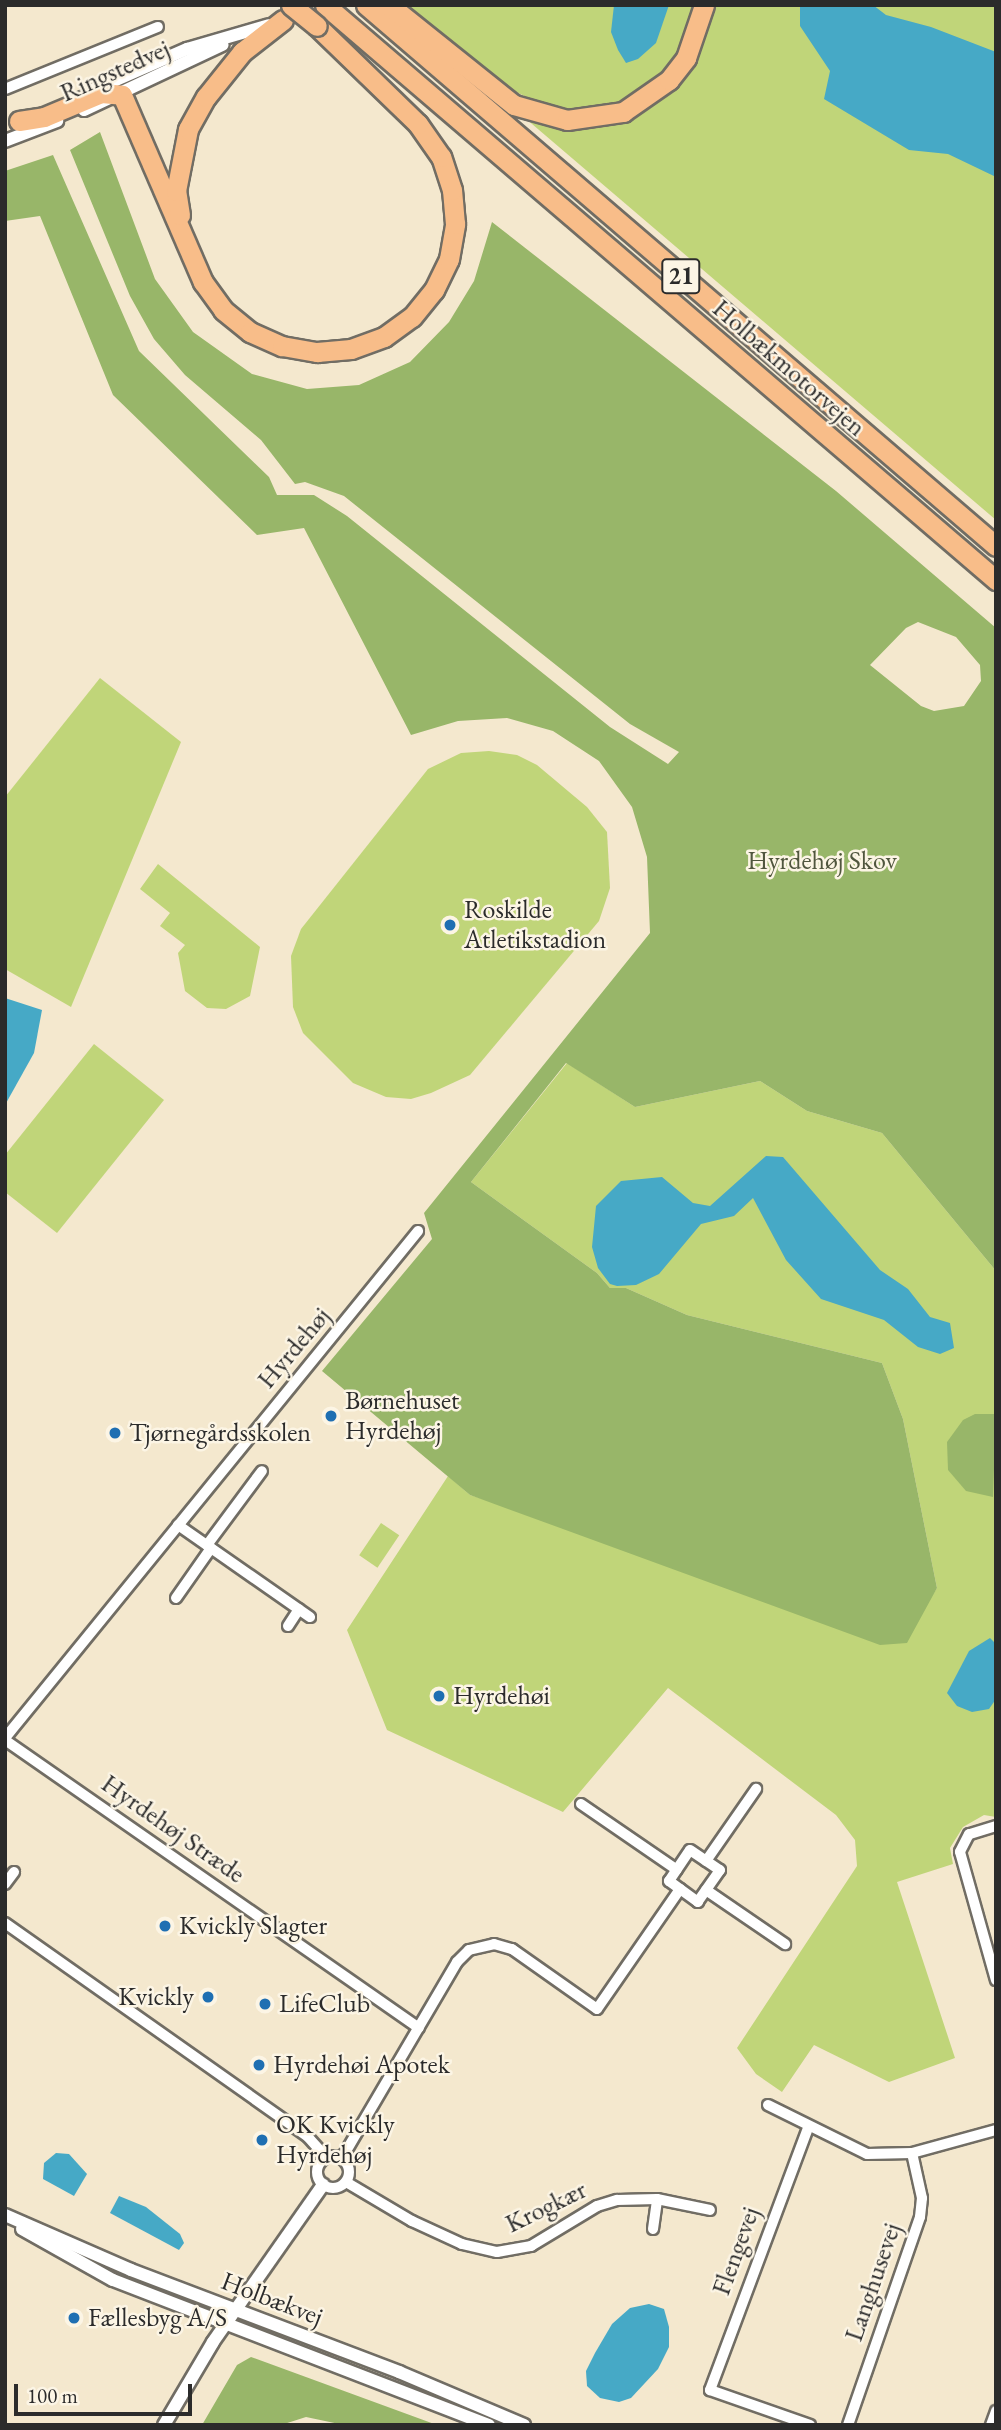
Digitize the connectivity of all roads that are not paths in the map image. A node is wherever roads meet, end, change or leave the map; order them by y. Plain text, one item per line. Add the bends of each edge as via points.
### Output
1 (366, 5) edge
2 (389, 5) edge
3 (704, 5) edge
4 (332, 11) edge
5 (287, 13) edge
6 (158, 27) dead end
7 (239, 35) junction
8 (5, 89) edge
9 (122, 94) junction
10 (12, 124) edge
11 (5, 141) edge
12 (185, 244) junction
13 (996, 546) edge
14 (996, 580) edge
15 (418, 1231) dead end
16 (262, 1471) dead end
17 (178, 1525) junction
18 (209, 1546) junction
19 (176, 1598) dead end
20 (299, 1609) junction
21 (310, 1618) dead end
22 (288, 1626) dead end
23 (5, 1739) edge
24 (756, 1788) dead end
25 (581, 1804) dead end
26 (996, 1826) edge
27 (706, 1861) junction
28 (677, 1870) junction
29 (14, 1872) dead end
30 (5, 1884) edge
31 (680, 1889) junction
32 (706, 1890) junction
33 (5, 1923) edge
34 (785, 1944) dead end
35 (996, 1980) edge
36 (419, 2028) junction
37 (768, 2105) dead end
38 (808, 2128) junction
39 (996, 2130) edge
40 (912, 2153) junction
41 (326, 2157) junction
42 (342, 2158) junction
43 (346, 2182) junction
44 (323, 2185) junction
45 (657, 2199) junction
46 (710, 2210) dead end
47 (5, 2217) edge
48 (653, 2229) dead end
49 (236, 2310) junction
50 (225, 2325) junction
51 (996, 2411) edge
52 (164, 2425) edge
53 (489, 2425) edge
54 (524, 2425) edge
55 (810, 2425) edge
56 (848, 2425) edge
57 (991, 2425) edge

1 - 13 highway, Holbækmotorvejen / 21
2 - 3 highway via 514,105 567,120 623,112 669,80 690,50
4 - 14 highway, Holbækmotorvejen / 21
5 - 7 street, Ringstedvej
5 - 12 highway via 242,52 206,97 188,129 176,191
5 - 12 highway, bridge via 317,26 418,124 441,157 452,190 455,225 449,259 434,290 412,317 373,341 351,349 317,352 282,346 250,332 223,310
6 - 8 street
7 - 9 street, Ringstedvej
7 - 10 street, Ringstedvej via 187,49
9 - 10 highway via 101,93 44,117
9 - 11 street, Ringstedvej
9 - 12 highway
15 - 17 street, Hyrdehøj
16 - 18 street
17 - 18 street
17 - 23 street, Hyrdehøj
18 - 19 street
18 - 20 street
20 - 21 street
20 - 22 street
23 - 36 street, Hyrdehøj Stræde
24 - 27 street
25 - 28 street
26 - 35 street via 969,1834 960,1852
27 - 28 street via 690,1850
27 - 32 street via 720,1870
28 - 31 street via 669,1881
29 - 30 street
31 - 32 street via 698,1902
31 - 36 street via 597,2009 512,1949 482,1945 457,1962
32 - 34 street
33 - 41 street via 308,2137
36 - 42 street
37 - 38 street
38 - 40 street via 867,2154
38 - 55 street, Flengevej via 710,2390
39 - 40 street
40 - 56 street, Langhusevej via 922,2198 920,2217
41 - 42 street
41 - 44 street via 317,2170
42 - 43 street via 348,2166
43 - 44 street via 335,2188
43 - 45 street, Krogkær via 412,2221 462,2244 497,2252 531,2246 597,2206 634,2197
44 - 49 street
45 - 46 street, Krogkær
45 - 48 street
47 - 49 street, Holbækvej
47 - 50 street, Holbækvej via 109,2278
49 - 50 street
49 - 54 street, Holbækvej
50 - 52 street
50 - 53 street, Holbækvej
51 - 57 street

